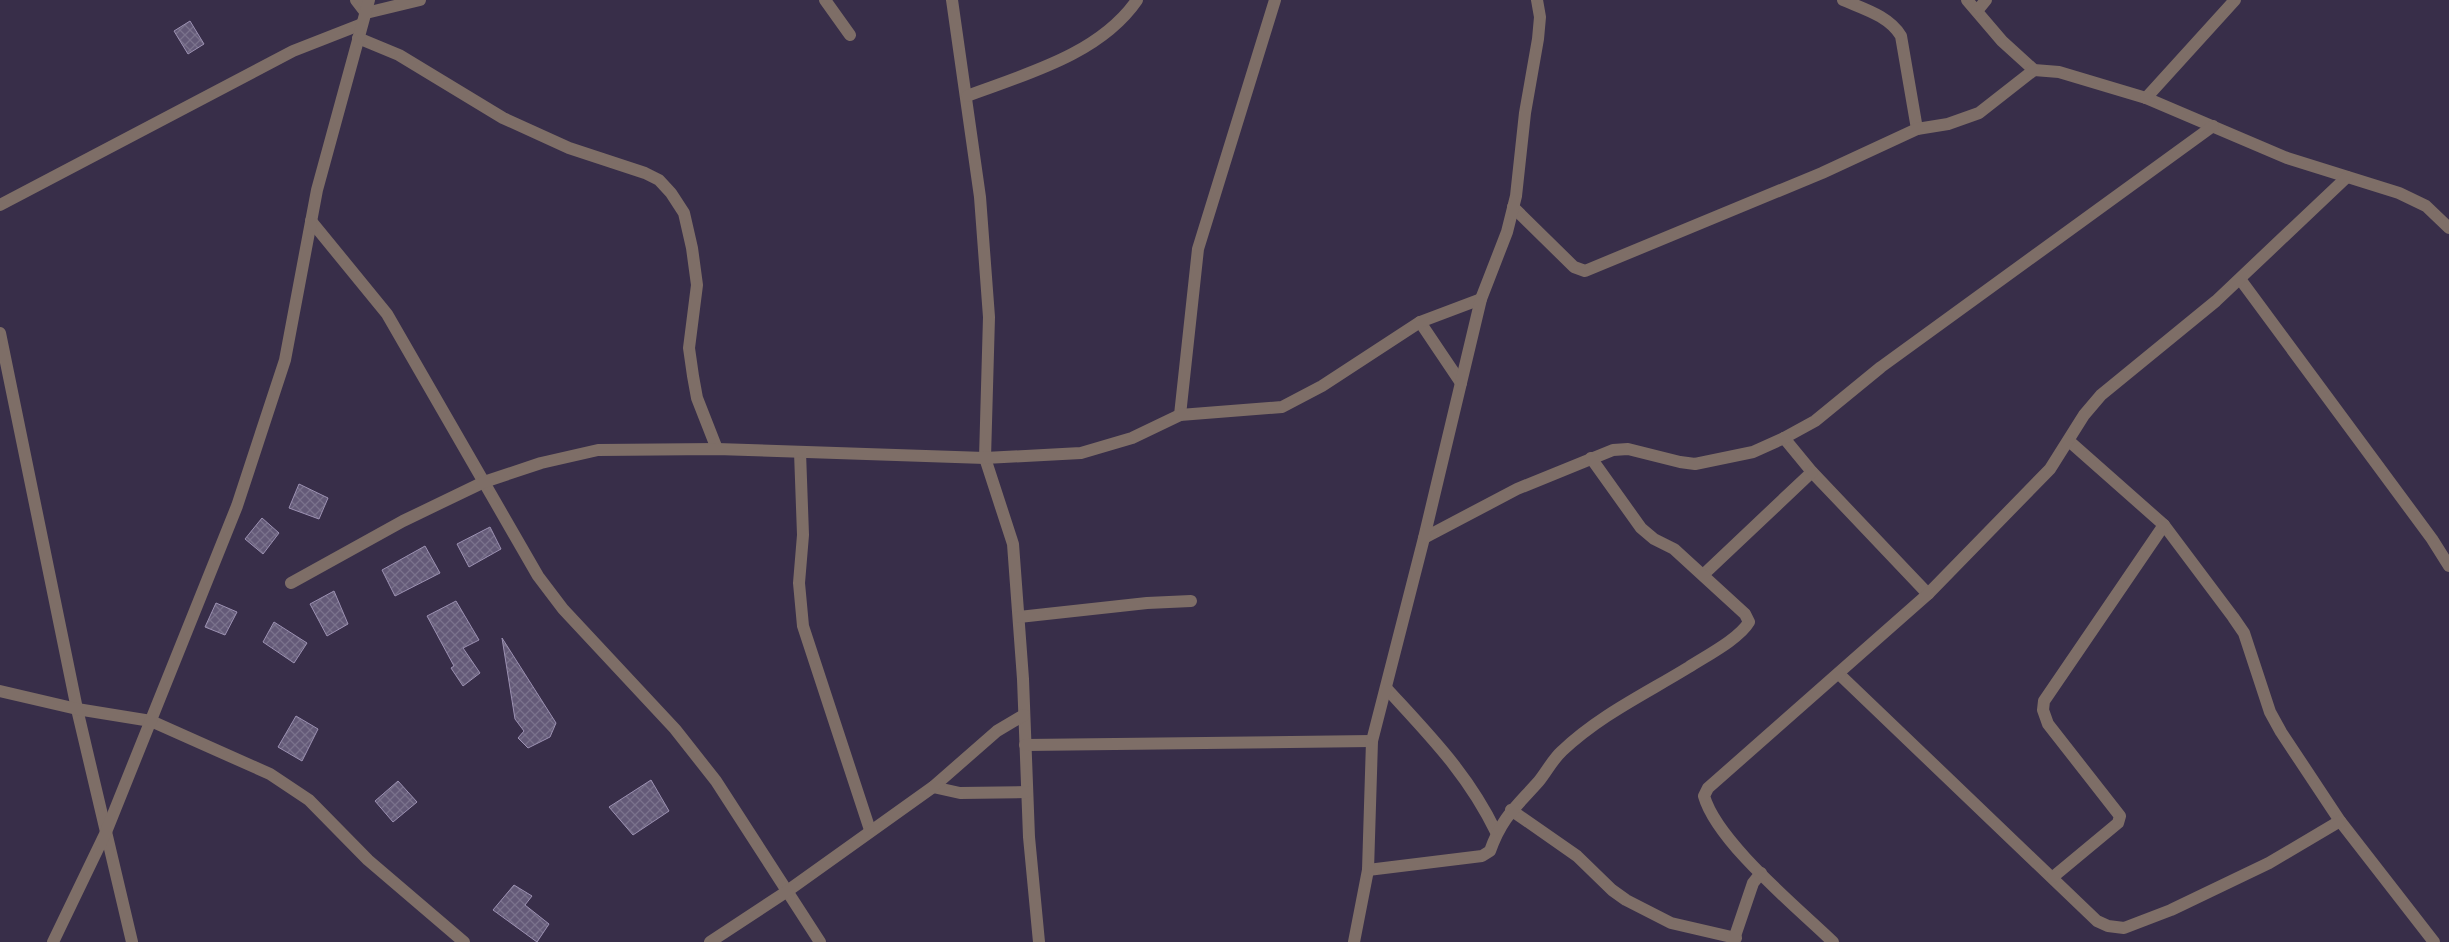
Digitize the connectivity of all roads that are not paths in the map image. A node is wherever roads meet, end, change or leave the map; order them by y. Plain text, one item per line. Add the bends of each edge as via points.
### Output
1 (356, 0) edge
2 (369, 0) edge
3 (420, 0) edge
4 (825, 0) edge
5 (952, 0) edge
6 (1137, 0) edge
7 (1275, 0) edge
8 (1537, 0) edge
9 (1843, 0) edge
10 (1967, 0) edge
11 (1986, 0) edge
12 (2235, 0) edge
13 (1868, 5) edge
14 (1977, 10) junction
15 (364, 19) junction
16 (850, 35) dead end
17 (358, 38) junction
18 (2034, 70) junction
19 (967, 96) junction
20 (2146, 98) junction
21 (2213, 126) junction
22 (1917, 129) junction
23 (2347, 177) junction
24 (0, 205) edge
25 (1513, 207) junction
26 (311, 221) junction
27 (2449, 228) edge
28 (2240, 279) junction
29 (1481, 299) junction
30 (1420, 322) junction
31 (0, 333) edge
32 (1461, 383) junction
33 (1180, 415) junction
34 (1784, 438) junction
35 (2069, 441) junction
36 (717, 449) junction
37 (800, 452) junction
38 (985, 458) junction
39 (1591, 458) junction
40 (1812, 472) junction
41 (484, 482) junction
42 (2164, 525) junction
43 (1424, 538) junction
44 (2449, 566) edge
45 (1702, 575) junction
46 (291, 583) dead end
47 (1928, 594) junction
48 (1191, 601) dead end
49 (1019, 617) junction
50 (1839, 674) junction
51 (1387, 689) junction
52 (0, 691) edge
53 (77, 709) junction
54 (1024, 716) junction
55 (151, 721) junction
56 (1372, 741) junction
57 (1025, 745) junction
58 (933, 787) junction
59 (1027, 792) junction
60 (1511, 810) junction
61 (2340, 821) junction
62 (870, 830) junction
63 (106, 832) junction
64 (1496, 832) junction
65 (1368, 870) junction
66 (1761, 874) junction
67 (2053, 877) junction
68 (786, 892) junction
69 (1734, 940) edge
70 (54, 942) edge
71 (132, 942) edge
72 (464, 942) edge
73 (710, 942) edge
74 (820, 942) edge
75 (1039, 942) edge
76 (1354, 942) edge
77 (1833, 942) edge
78 (2434, 942) edge

1 - 15 street
2 - 15 street
3 - 15 street
4 - 16 street
5 - 19 street
6 - 19 street via 1129,12 1078,51
7 - 33 street via 1198,249
8 - 25 street via 1540,17 1538,39
9 - 13 street
10 - 14 street
11 - 14 street
12 - 20 street
13 - 22 street via 1895,26 1901,36
14 - 18 street via 2002,42
15 - 17 street
15 - 24 street via 285,56
17 - 26 street
17 - 36 street via 399,55 503,118 570,148 646,174 659,180 671,192 684,212 697,285 689,348 692,376
18 - 20 street via 2059,72
18 - 22 street via 1979,113 1948,124
19 - 38 street via 980,197 988,316
20 - 21 street
21 - 23 street via 2287,158
21 - 34 street via 1881,367 1815,421
22 - 25 street via 1822,174 1585,271 1574,267
23 - 27 street via 2399,193 2426,206
23 - 28 street
25 - 29 street via 1507,232
26 - 41 street via 387,314
26 - 55 street via 282,369 237,506
28 - 35 street via 2101,395 2084,415
28 - 44 street
29 - 30 street
29 - 32 street
30 - 32 street
30 - 33 street via 1322,386 1282,407
31 - 53 street
32 - 43 street
33 - 38 street via 1132,438 1081,453
34 - 39 street via 1754,452 1695,464 1628,449 1613,450
34 - 40 street
35 - 42 street
35 - 47 street via 2050,469
36 - 37 street
36 - 41 street via 598,450 541,463
37 - 38 street
37 - 62 street via 803,536 798,583 803,626
38 - 49 street via 1013,544
39 - 43 street via 1516,489
39 - 45 street via 1641,528 1674,549
40 - 45 street
40 - 47 street
41 - 46 street via 403,521
41 - 68 street via 538,576 563,609 675,729 716,781
42 - 61 street via 2244,633 2270,712
42 - 67 street via 2044,701 2043,710 2048,724 2120,816 2118,823
43 - 51 street
45 - 60 street via 1746,614 1749,622 1746,627 1720,647 1584,731 1561,752
47 - 50 street
48 - 49 street via 1147,602
49 - 54 street
50 - 66 street via 1724,772 1704,796 1707,808 1726,834
50 - 67 street
51 - 56 street
51 - 64 street via 1473,787
52 - 53 street
53 - 55 street
53 - 63 street
54 - 57 street
54 - 58 street via 997,731
55 - 63 street
55 - 72 street via 270,774 309,800 368,860
56 - 57 street
56 - 65 street
57 - 59 street
58 - 59 street via 960,793
58 - 62 street
59 - 75 street
60 - 64 street
60 - 69 street via 1577,856 1626,900 1671,923
61 - 67 street via 2269,863 2171,910 2124,928 2097,921
61 - 78 street
62 - 68 street
63 - 70 street
63 - 71 street
64 - 65 street via 1490,851 1482,856
65 - 76 street
66 - 69 street via 1753,883
66 - 77 street
68 - 73 street
68 - 74 street

